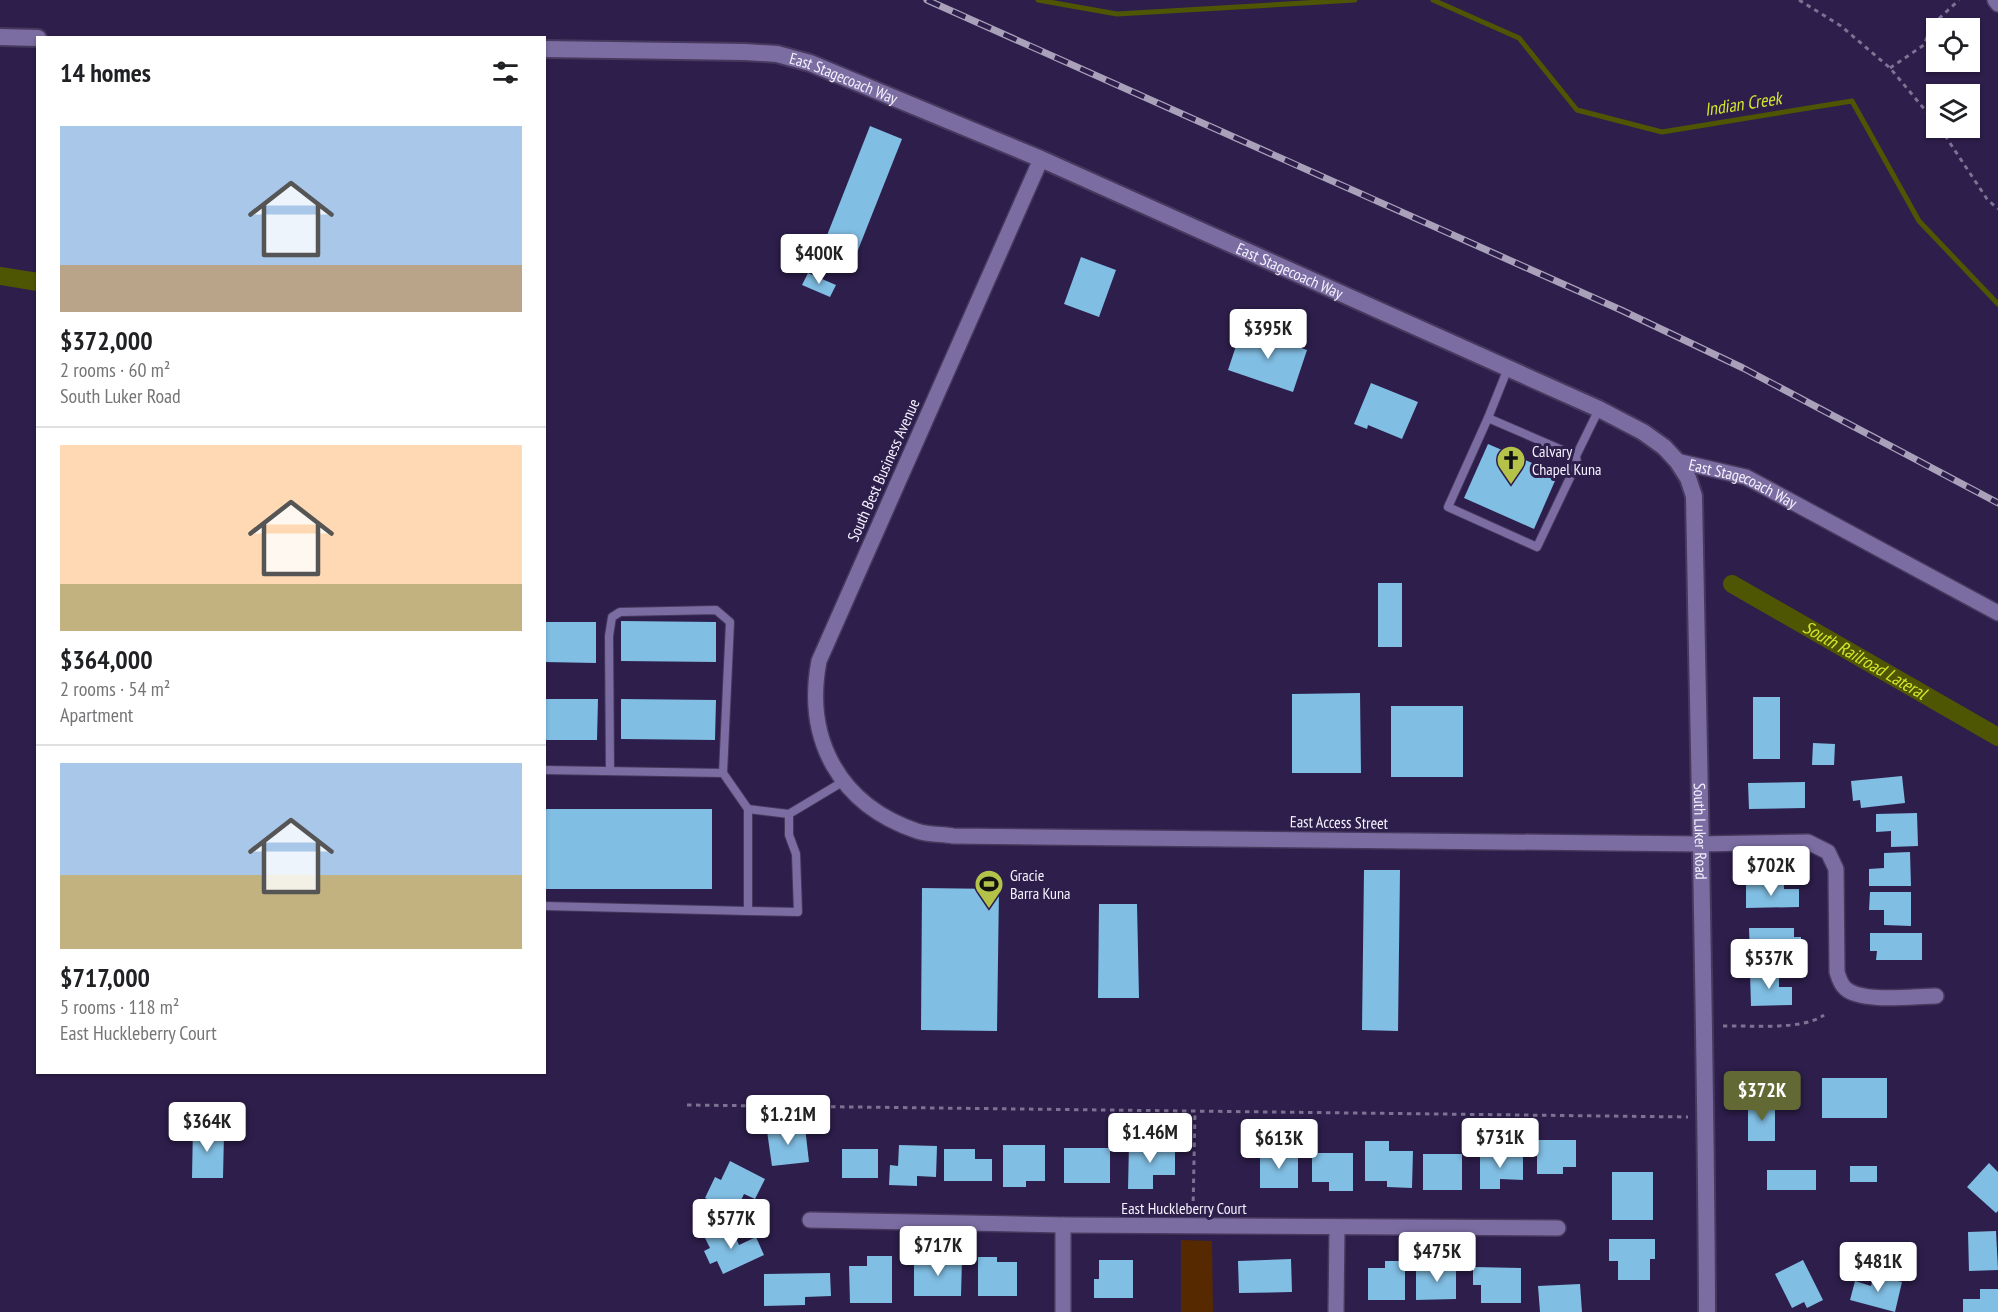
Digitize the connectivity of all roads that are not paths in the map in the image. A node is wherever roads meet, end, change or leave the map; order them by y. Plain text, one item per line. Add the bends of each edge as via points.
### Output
1 (1995, 0) edge
2 (1998, 4) edge
3 (0, 37) edge
4 (36, 38) edge
5 (546, 49) edge
6 (1041, 159) junction
7 (1509, 367) junction
8 (1599, 408) junction
9 (1488, 418) junction
10 (1576, 456) junction
11 (1677, 461) junction
12 (1998, 613) edge
13 (546, 770) edge
14 (610, 771) junction
15 (723, 773) junction
16 (844, 781) junction
17 (858, 797) joint
18 (748, 809) junction
19 (789, 814) junction
20 (1700, 844) junction
21 (546, 906) edge
22 (748, 911) junction
23 (1936, 996) dead end
24 (810, 1220) dead end
25 (1063, 1225) junction
26 (1337, 1227) junction
27 (1558, 1228) dead end
28 (1063, 1312) edge
29 (1336, 1312) edge
30 (1707, 1312) edge

1 - 2 street
3 - 4 street
5 - 6 street, East Stagecoach Way via 777,54 810,63
6 - 7 street, East Stagecoach Way
6 - 16 street, South Best Business Avenue via 819,662 814,704 817,725 832,764
7 - 8 street, East Stagecoach Way
7 - 9 lane
8 - 10 lane
8 - 11 street, East Stagecoach Way via 1643,432
9 - 10 lane
9 - 10 lane via 1448,507 1537,547 1577,463
11 - 12 street, East Stagecoach Way via 1746,477
11 - 20 street, South Luker Road via 1694,496
13 - 14 lane
14 - 15 lane
14 - 15 lane via 612,617 620,612 716,610 730,622
15 - 18 lane
16 - 17 street, South Best Business Avenue
16 - 19 lane
17 - 20 street, East Access Street via 918,831 953,836
18 - 19 lane
18 - 22 lane
19 - 22 lane via 789,835 796,854 798,912
20 - 23 street, East Access Street via 1808,842 1828,852 1836,869 1837,972 1845,988 1864,997
20 - 30 street, South Luker Road
21 - 22 lane
24 - 25 street, East Huckleberry Court
25 - 26 street, East Huckleberry Court
25 - 28 street
26 - 27 street, East Huckleberry Court
26 - 29 street

